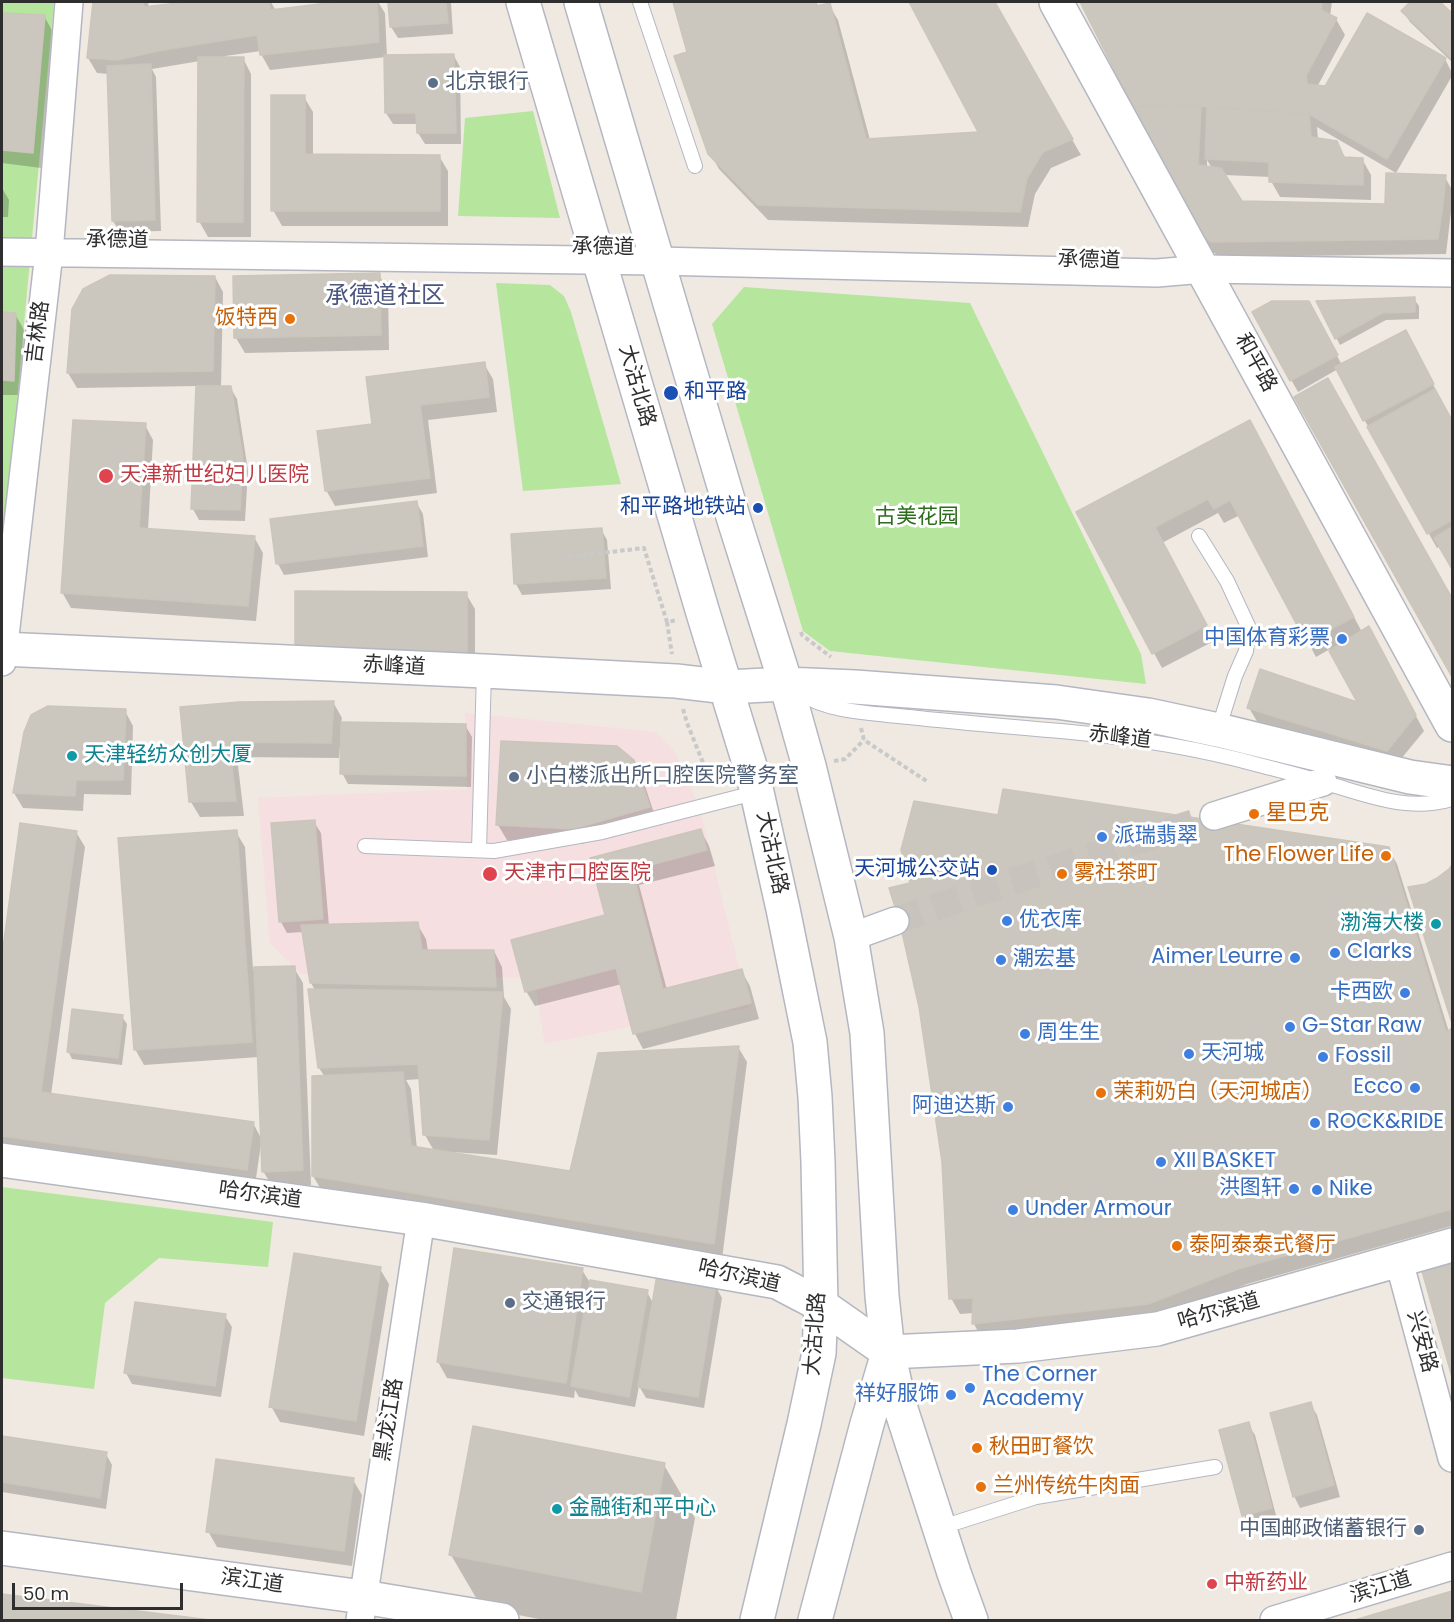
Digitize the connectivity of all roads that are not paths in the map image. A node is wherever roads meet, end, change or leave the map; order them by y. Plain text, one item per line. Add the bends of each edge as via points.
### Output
1 (69, 2) edge
2 (524, 2) edge
3 (581, 2) edge
4 (640, 2) edge
5 (1056, 2) edge
6 (695, 166) dead end
7 (2, 239) edge
8 (49, 246) junction
9 (2, 252) edge
10 (598, 254) junction
11 (655, 255) junction
12 (1204, 269) junction
13 (1452, 273) edge
14 (1200, 536) dead end
15 (2, 653) edge
16 (484, 671) junction
17 (786, 684) junction
18 (727, 687) junction
19 (1452, 725) edge
20 (1218, 730) junction
21 (1323, 782) junction
22 (1452, 783) edge
23 (758, 792) junction
24 (1452, 799) edge
25 (1214, 816) tunnel mouth
26 (365, 846) dead end
27 (479, 850) junction
28 (895, 921) tunnel mouth
29 (851, 937) junction
30 (2, 1160) edge
31 (421, 1219) junction
32 (1452, 1245) edge
33 (1399, 1261) junction
34 (821, 1305) junction
35 (888, 1352) junction
36 (1452, 1458) edge
37 (1215, 1467) dead end
38 (939, 1528) junction
39 (2, 1548) edge
40 (1452, 1566) edge
41 (362, 1609) edge
42 (502, 1620) edge
43 (757, 1620) edge
44 (815, 1620) edge
45 (971, 1620) edge
46 (1274, 1620) edge

1 - 8 street, 吉林路
2 - 10 main road, 大沽北路
3 - 11 main road
4 - 6 lane
5 - 12 main road, 和平路
7 - 8 street, 承德道
8 - 9 street, 承德道
8 - 10 street, 承德道
8 - 15 street, 吉林路
10 - 11 street, 承德道
10 - 18 main road, 大沽北路
11 - 12 street, 承德道 via 1157,273
11 - 17 main road
12 - 13 street, 承德道
12 - 19 main road, 和平路
14 - 20 lane via 1248,626 1246,651
15 - 16 main road, 赤峰道
16 - 18 main road, 赤峰道
16 - 27 lane
17 - 18 main road, 赤峰道
17 - 20 main road, 赤峰道 via 1056,702
17 - 21 lane, 赤峰道 via 807,698 837,708 1147,741 1255,763
17 - 29 main road
18 - 23 main road, 大沽北路
20 - 22 main road, 赤峰道 via 1410,777
21 - 24 lane, 赤峰道 via 1390,802 1420,804
21 - 25 street
23 - 27 lane via 602,832 494,851
23 - 34 main road, 大沽北路 via 810,1042 816,1107
26 - 27 lane
28 - 29 street
29 - 35 main road via 867,1033
30 - 31 main road, 哈尔滨道
31 - 34 main road, 哈尔滨道 via 777,1282
31 - 41 street, 黑龙江路
32 - 33 main road, 哈尔滨道
33 - 35 main road, 哈尔滨道 via 1156,1329 1018,1346
33 - 36 street, 兴安路
34 - 35 main road, 哈尔滨道
34 - 43 main road, 大沽北路 via 819,1353 812,1388
35 - 38 main road via 900,1406
35 - 44 main road
37 - 38 lane via 1036,1497
38 - 45 main road
39 - 41 main road, 滨江道
40 - 46 street, 滨江道 via 1332,1608
41 - 42 main road, 滨江道

